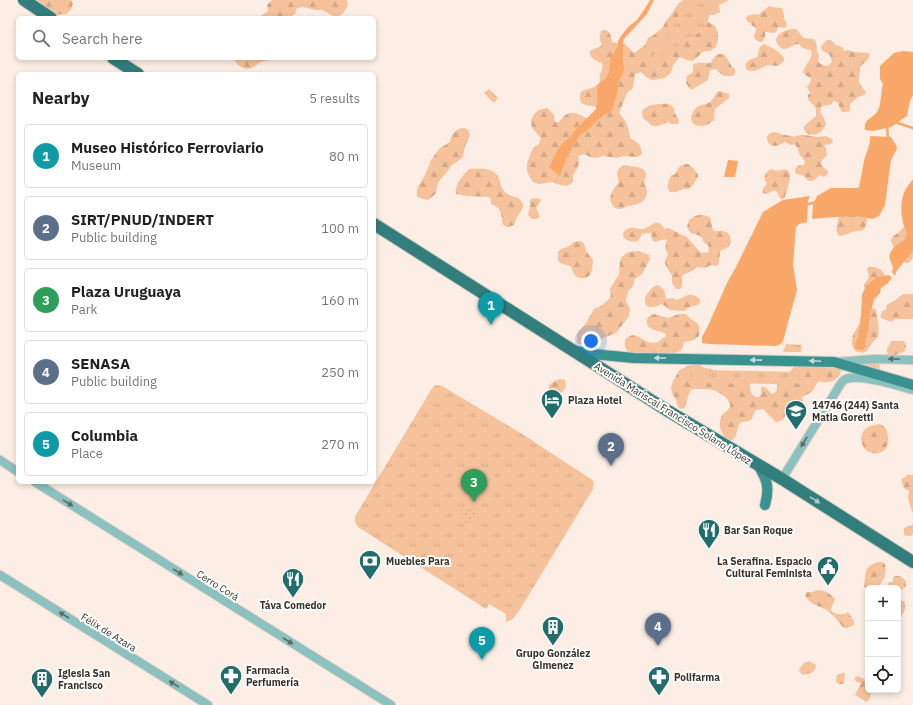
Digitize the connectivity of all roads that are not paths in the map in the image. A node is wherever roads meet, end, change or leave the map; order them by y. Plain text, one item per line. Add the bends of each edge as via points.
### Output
1 (24, 0) edge
2 (48, 16) edge
3 (116, 60) edge
4 (135, 72) edge
5 (379, 230) edge
6 (572, 350) junction
7 (913, 360) edge
8 (834, 362) junction
9 (913, 385) edge
10 (913, 390) edge
11 (0, 460) edge
12 (758, 465) junction
13 (16, 471) edge
14 (782, 479) junction
15 (38, 484) edge
16 (765, 505) dead end
17 (913, 562) edge
18 (0, 575) edge
19 (208, 705) edge
20 (391, 705) edge

1 - 2 highway
3 - 4 highway
5 - 6 highway, Avenida Mariscal Francisco Solano López
8 -> 6 main road via 634,358
6 - 12 highway, Avenida Mariscal Francisco Solano López
7 -> 8 street
8 - 9 main road
10 -> 14 street via 867,378 844,380
11 - 13 street
12 - 14 highway, Avenida Mariscal Francisco Solano López
12 - 16 main road via 767,482
14 -> 17 highway, Avenida Mariscal Francisco Solano López
15 -> 20 street, Cerro Corá
19 -> 18 street, Félix de Azara

